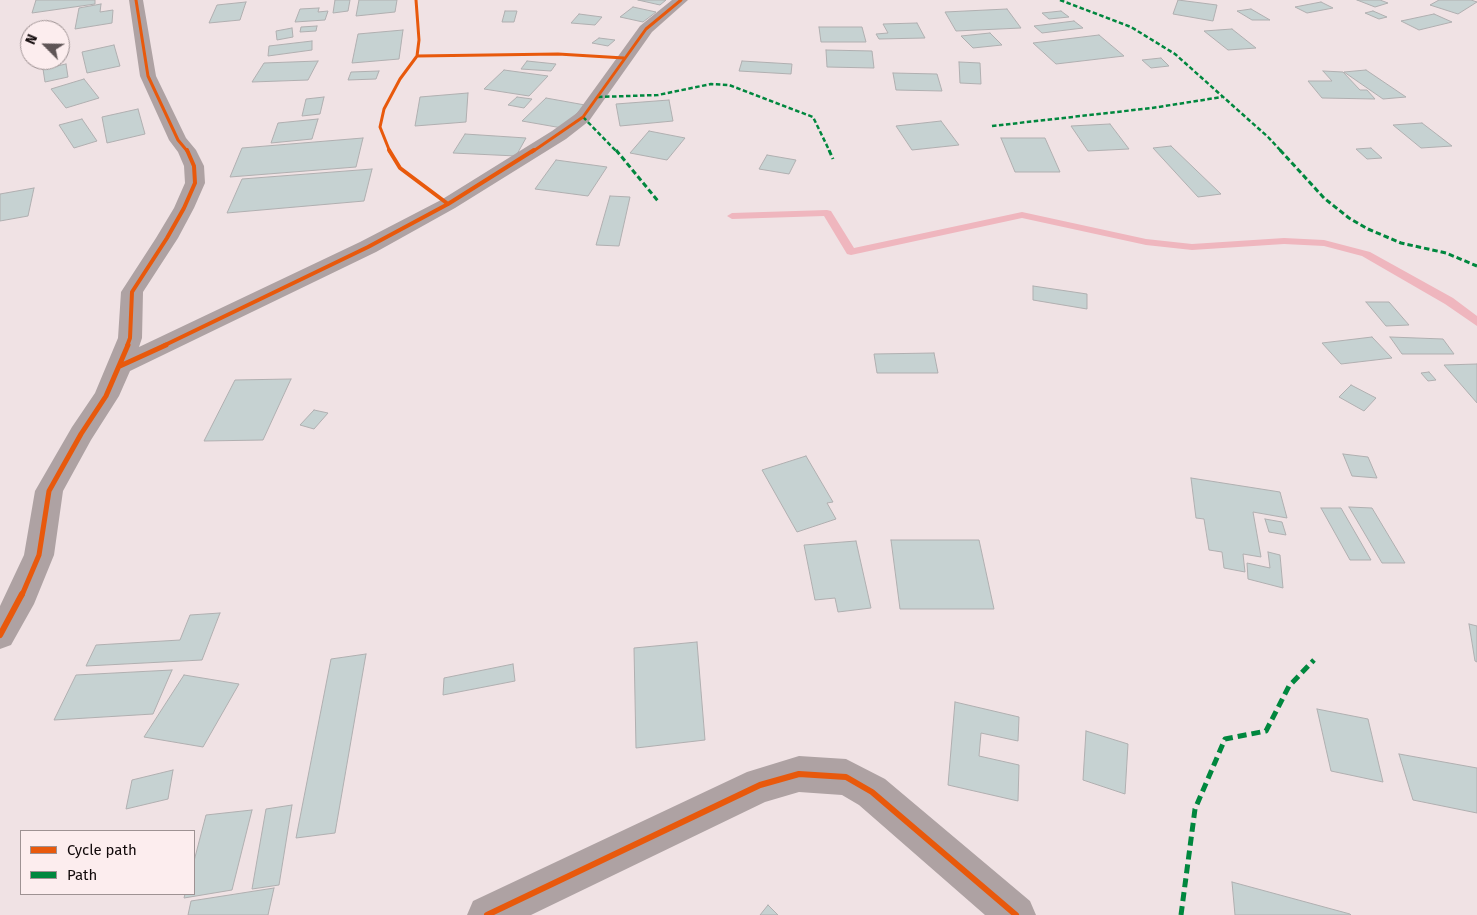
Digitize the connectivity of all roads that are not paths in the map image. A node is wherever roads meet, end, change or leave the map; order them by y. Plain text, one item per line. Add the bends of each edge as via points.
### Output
1 (136, 0) edge
2 (681, 0) edge
3 (120, 366) junction
4 (0, 636) edge
5 (487, 915) edge
6 (1016, 915) edge

1 - 3 street via 148,76 178,140 187,150 194,166 195,183 172,230 132,292 130,338
2 - 3 street via 646,29 583,117 559,135 448,204 368,247
3 - 4 street via 106,396 49,491 39,555
5 - 6 street via 760,785 799,774 846,777 872,792

